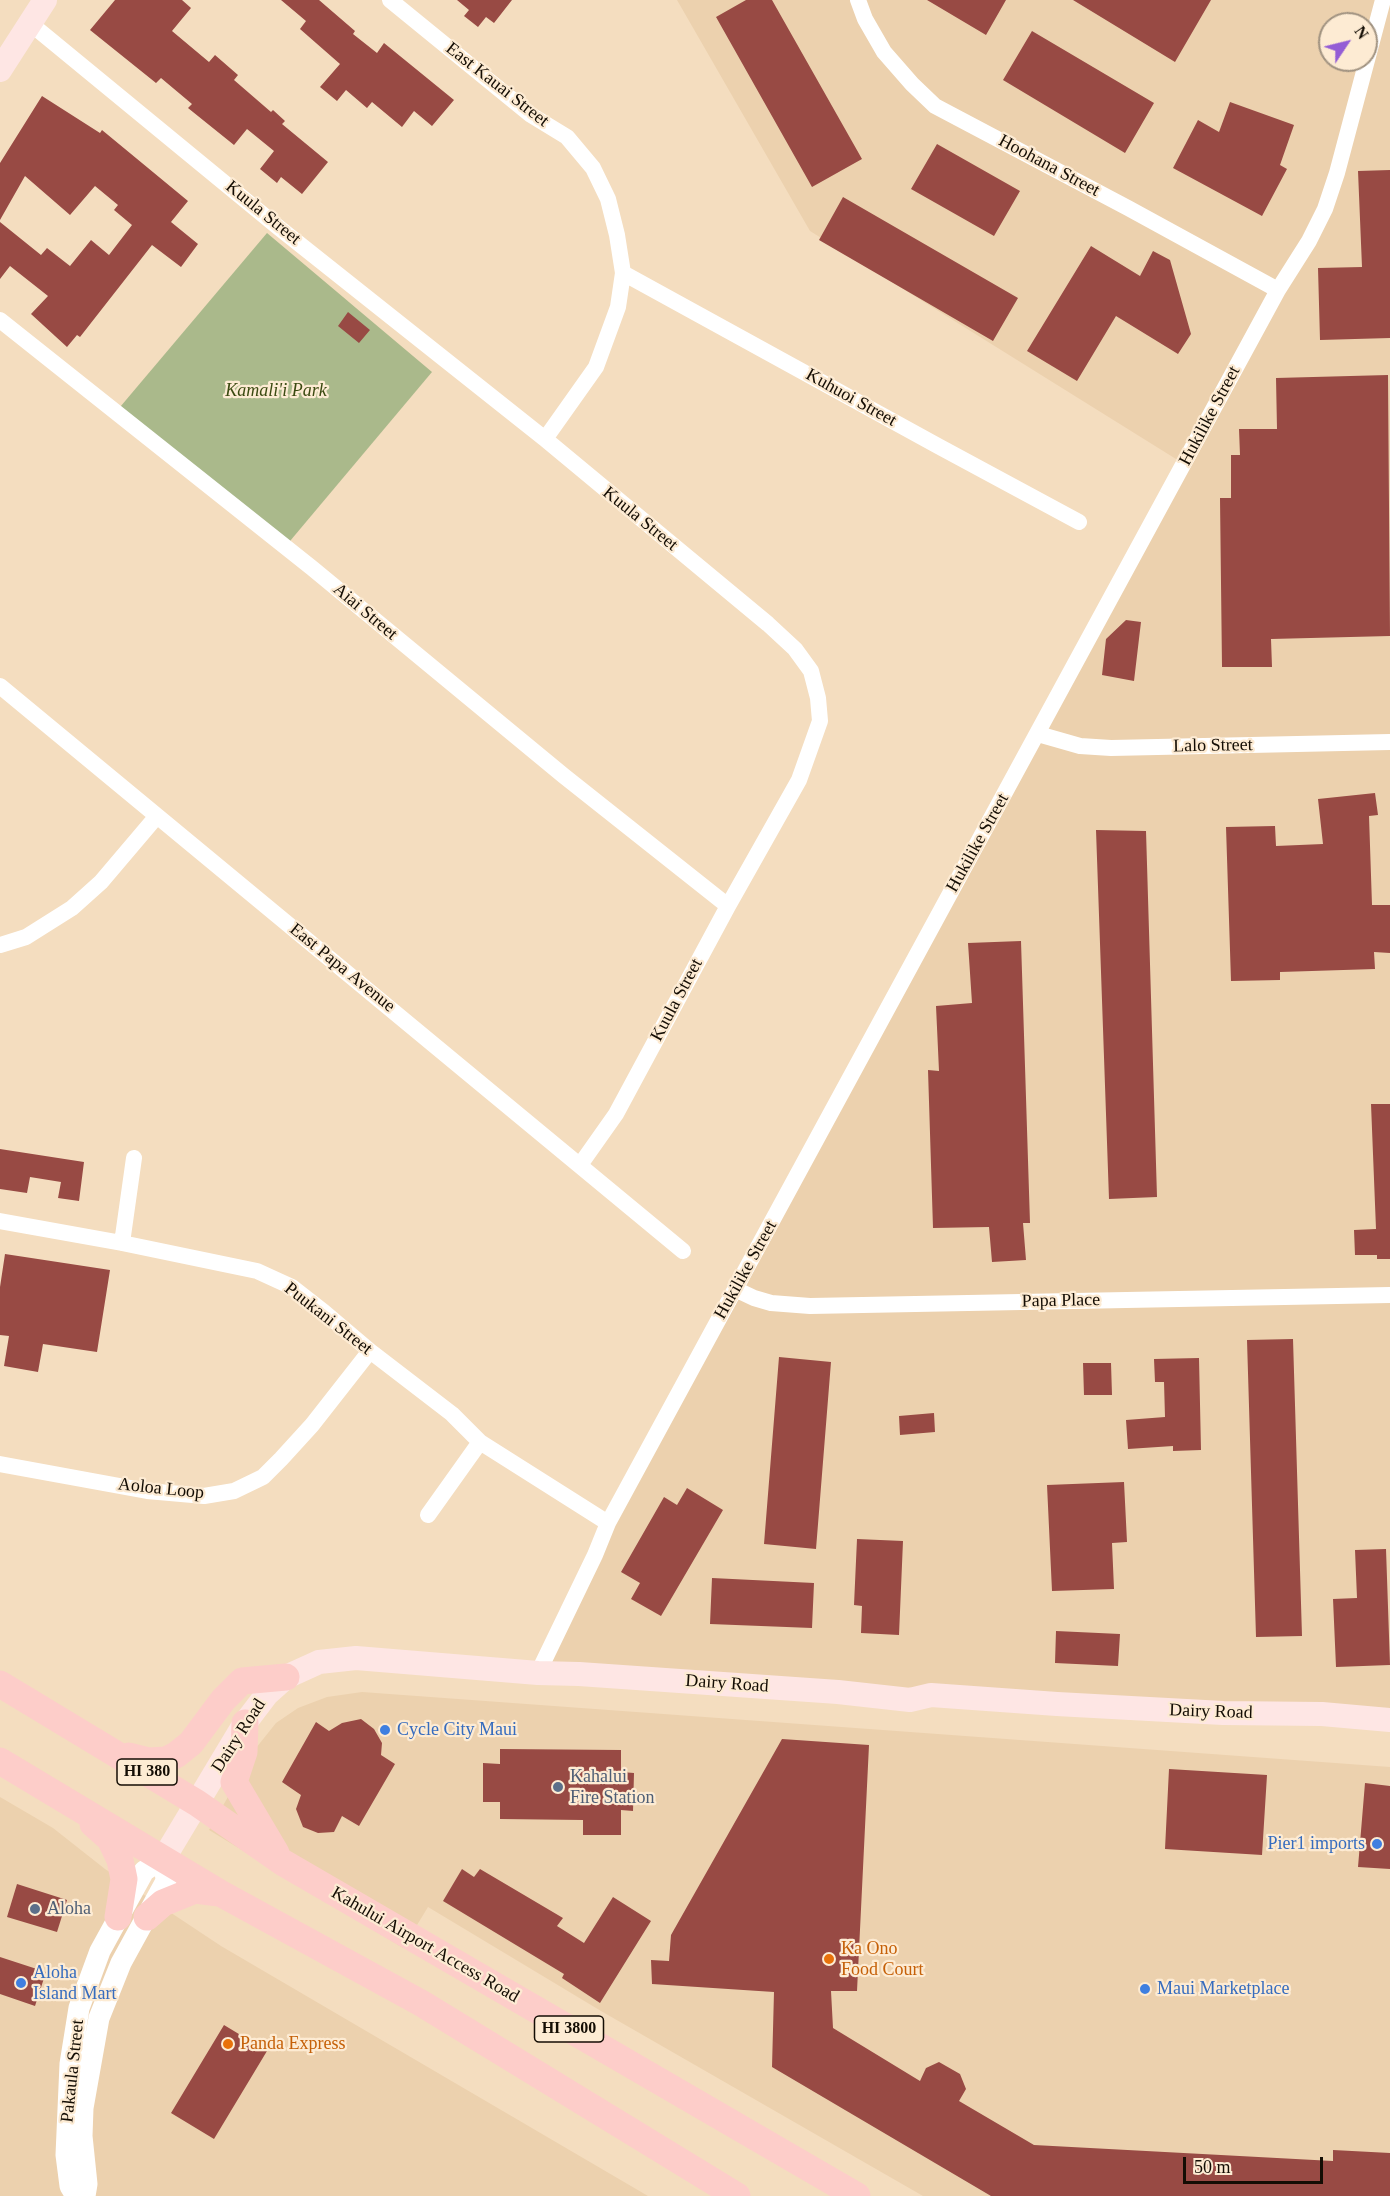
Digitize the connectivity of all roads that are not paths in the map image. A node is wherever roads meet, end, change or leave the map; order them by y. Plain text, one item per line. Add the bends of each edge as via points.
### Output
1 (45, 0) edge
2 (390, 0) edge
3 (858, 0) edge
4 (1383, 0) edge
5 (31, 24) junction
6 (0, 70) edge
7 (623, 273) junction
8 (1278, 290) junction
9 (0, 320) edge
10 (545, 439) junction
11 (1079, 522) dead end
12 (0, 687) edge
13 (1038, 734) junction
14 (1390, 742) edge
15 (157, 816) junction
16 (728, 906) junction
17 (0, 945) edge
18 (134, 1158) dead end
19 (580, 1165) junction
20 (0, 1221) edge
21 (122, 1243) junction
22 (683, 1251) dead end
23 (735, 1289) junction
24 (1390, 1294) edge
25 (370, 1351) junction
26 (480, 1442) junction
27 (0, 1464) edge
28 (428, 1515) dead end
29 (608, 1523) junction
30 (538, 1673) junction
31 (286, 1677) junction
32 (0, 1684) edge
33 (1390, 1720) edge
34 (245, 1723) junction
35 (96, 1740) junction
36 (0, 1761) edge
37 (68, 1801) junction
38 (197, 1803) junction
39 (164, 1858) junction
40 (282, 1862) junction
41 (220, 1893) junction
42 (118, 1917) junction
43 (147, 1917) junction
44 (76, 2196) edge
45 (85, 2196) edge
46 (737, 2196) edge
47 (856, 2196) edge

1 - 5 main road
2 - 7 street, East Kauai Street via 531,115 567,137 593,168 608,199
3 - 8 street, Hoohana Street via 884,52 935,106
4 - 8 street, Hukilike Street via 1325,209
5 - 6 main road
5 - 10 street, Kuula Street
7 - 10 street, East Kauai Street via 618,307 597,367
7 - 11 street, Kuhuoi Street
8 - 13 street, Hukilike Street
9 - 16 street, Aiai Street
10 - 16 street, Kuula Street via 768,624 795,649 811,671 820,721 809,755 799,780
12 - 15 street, East Papa Avenue
13 - 14 street, Lalo Street via 1080,746 1111,748
13 - 23 street, Hukilike Street
15 - 17 street via 101,882 72,908 26,937
15 - 19 street, East Papa Avenue
16 - 19 street, Kuula Street via 616,1114
18 - 21 street
19 - 22 street, East Papa Avenue
20 - 21 street, Puukani Street
21 - 25 street, Puukani Street via 256,1271 292,1287
23 - 24 street, Papa Place via 771,1303 810,1306
23 - 29 street, Hukilike Street
25 - 26 street, Puukani Street via 452,1414
25 - 27 street, Aoloa Loop via 281,1459 262,1478 234,1491 204,1496 147,1491
26 - 28 street
26 - 29 street, Puukani Street
29 - 30 street, Hukilike Street
30 - 31 main road, Dairy Road / HI 380 via 356,1658 319,1662
30 - 33 main road, Dairy Road / HI 380 via 910,1700 931,1695
31 - 34 main road, Dairy Road / HI 380
31 - 35 main road via 242,1680 191,1743 166,1760 134,1758
32 - 35 main road, Kahului Airport Access Road / HI 380
34 - 38 main road, Dairy Road / HI 380
34 - 40 main road via 244,1752 234,1782
35 - 38 main road, Kahului Airport Access Road / HI 380
36 - 37 main road
37 - 39 main road
37 - 42 main road via 110,1839 116,1850 124,1878
38 - 39 main road, Dairy Road / HI 380
38 - 40 main road, Kahului Airport Access Road / HI 3800
39 - 41 main road, HI 3800
39 - 42 street, Pakaula Street via 144,1871
39 - 43 street, Pakaula Street via 166,1881
40 - 47 main road, Kahului Airport Access Road / HI 3800
41 - 43 main road via 195,1890 163,1903
41 - 46 main road, HI 3800 via 421,2003
42 - 44 street, Pakaula Street via 100,1951 79,2008 72,2052 66,2155 70,2186
43 - 45 street, Pakaula Street via 108,1992 95,2036 83,2108

